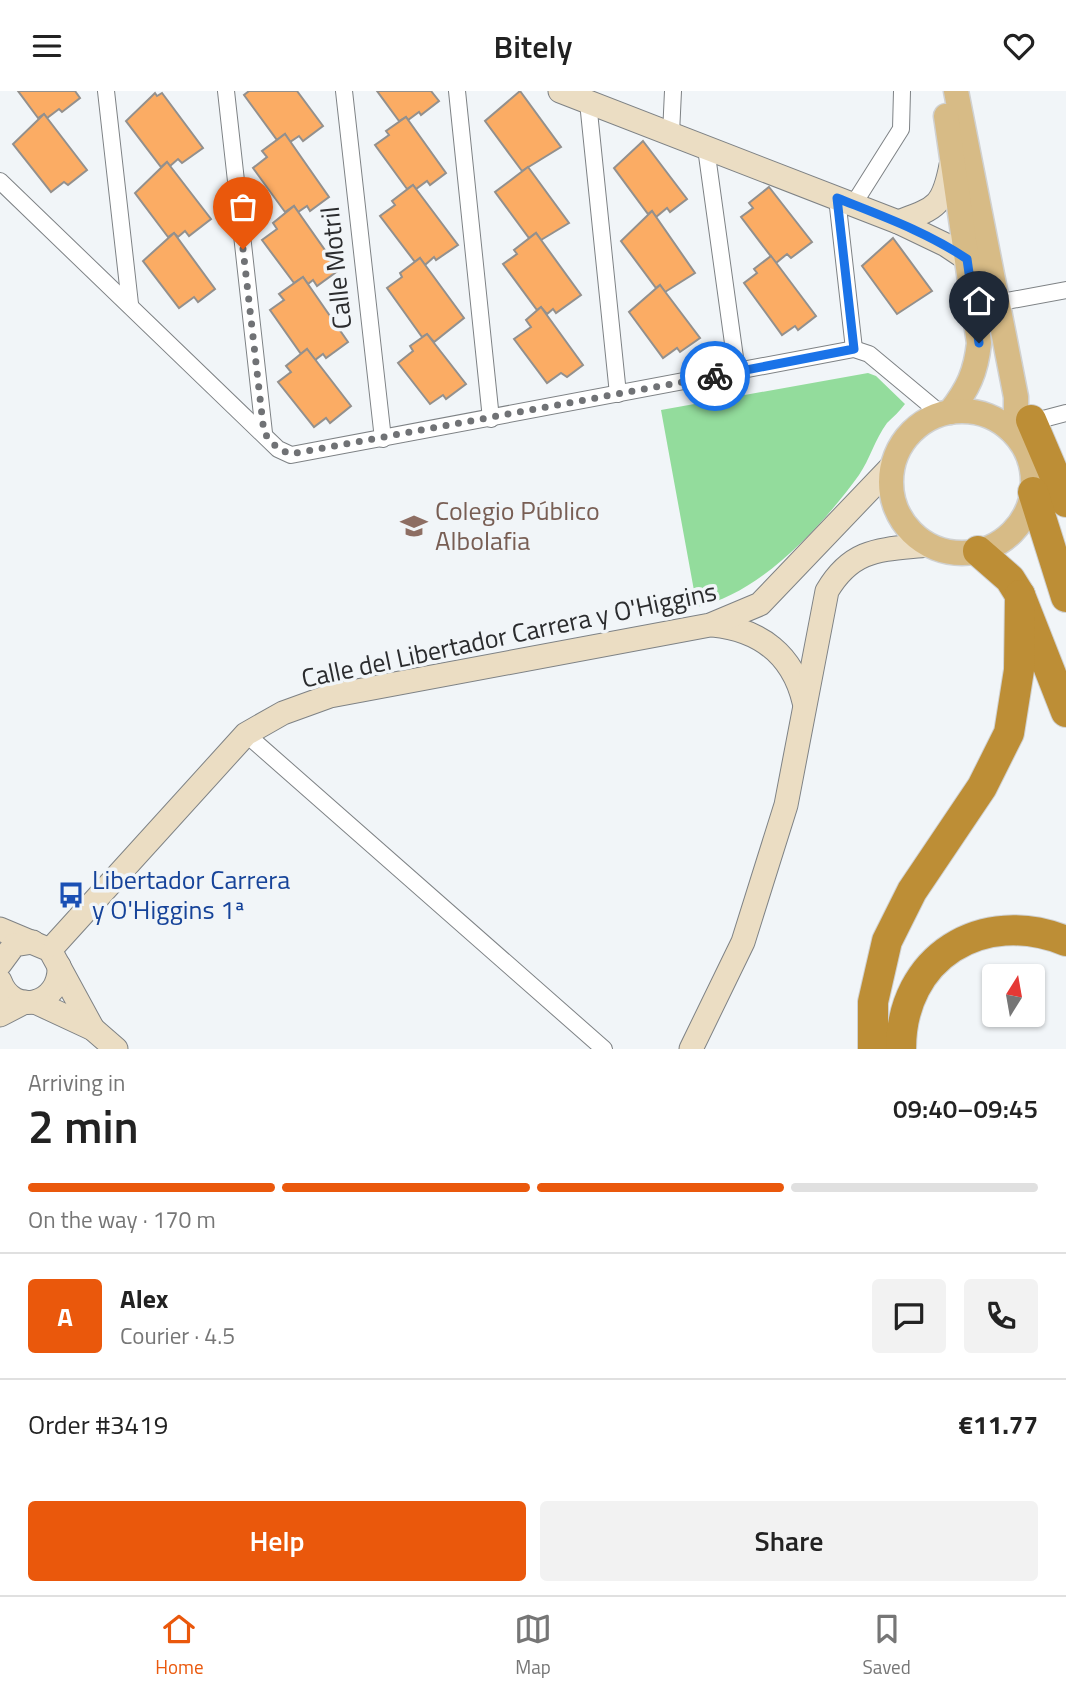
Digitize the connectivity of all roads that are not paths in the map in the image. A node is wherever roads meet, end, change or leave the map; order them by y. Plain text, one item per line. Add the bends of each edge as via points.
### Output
1 (106, 91) edge
2 (226, 91) edge
3 (345, 91) edge
4 (457, 91) edge
5 (560, 91) edge
6 (673, 91) edge
7 (902, 91) edge
8 (943, 91) edge
9 (956, 91) edge
10 (588, 102) junction
11 (671, 134) junction
12 (706, 148) junction
13 (951, 166) junction
14 (0, 180) edge
15 (845, 202) junction
16 (898, 222) junction
17 (967, 259) junction
18 (1066, 290) edge
19 (996, 303) junction
20 (130, 304) junction
21 (854, 349) junction
22 (737, 372) junction
23 (618, 394) junction
24 (946, 413) junction
25 (1066, 413) edge
26 (491, 419) junction
27 (1018, 421) junction
28 (264, 433) junction
29 (383, 439) junction
30 (893, 465) junction
31 (1033, 492) junction
32 (1066, 502) edge
33 (1057, 537) edge
34 (928, 545) junction
35 (978, 551) junction
36 (1020, 595) junction
37 (1066, 597) edge
38 (710, 625) junction
39 (805, 709) junction
40 (1066, 712) edge
41 (246, 734) junction
42 (0, 929) edge
43 (1066, 941) edge
44 (48, 953) junction
45 (0, 964) edge
46 (0, 981) edge
47 (30, 1002) junction
48 (0, 1015) edge
49 (93, 1029) junction
50 (116, 1049) edge
51 (604, 1049) edge
52 (691, 1049) edge
53 (873, 1049) edge
54 (901, 1049) edge

1 - 20 street
2 - 28 street
3 - 29 street, Calle Motril
4 - 26 street
5 - 10 street
6 - 11 street
7 - 15 street via 901,129
8 - 13 main road
9 - 19 main road
10 - 11 street
10 - 23 street
11 - 12 street
12 - 15 street
12 - 22 street
13 - 16 street via 937,207
13 - 17 main road via 959,185
14 - 20 street
15 - 16 street
15 - 21 street
16 - 17 street
17 - 24 main road via 979,343 976,369 968,389
18 - 19 street
19 - 27 main road
20 - 28 street
21 - 22 street
21 - 24 street via 869,354
22 - 23 street
23 - 26 street
24 - 27 main road via 972,412
24 - 30 main road via 910,433
25 - 27 street
26 - 29 street
27 - 31 main road via 1031,462
27 - 32 highway
28 - 29 street via 278,449 291,454
30 - 34 main road via 894,502 907,527
30 - 38 street, Calle del Libertador Carrera y O'Higgins via 760,604
31 - 33 highway
31 - 35 main road via 1015,530
33 - 37 highway
34 - 35 main road via 953,552
34 - 39 street via 879,550 851,560 837,573 827,591
35 - 36 highway via 1010,579
36 - 40 highway
36 - 53 highway via 1019,670 1009,733 982,787 912,891 887,941 873,1003
38 - 39 street via 738,628 763,639 785,657 799,681
38 - 41 street, Calle del Libertador Carrera y O'Higgins via 330,696 283,713
39 - 52 street via 786,805 743,941
41 - 44 street, Calle del Libertador Carrera y O'Higgins
41 - 51 street
42 - 44 street
43 - 54 highway via 1007,928 969,938 953,948 936,961 912,993
44 - 45 street via 14,945
44 - 47 street via 60,976 52,993
44 - 49 street
46 - 47 street via 8,994
47 - 48 street
47 - 49 street
49 - 50 street

